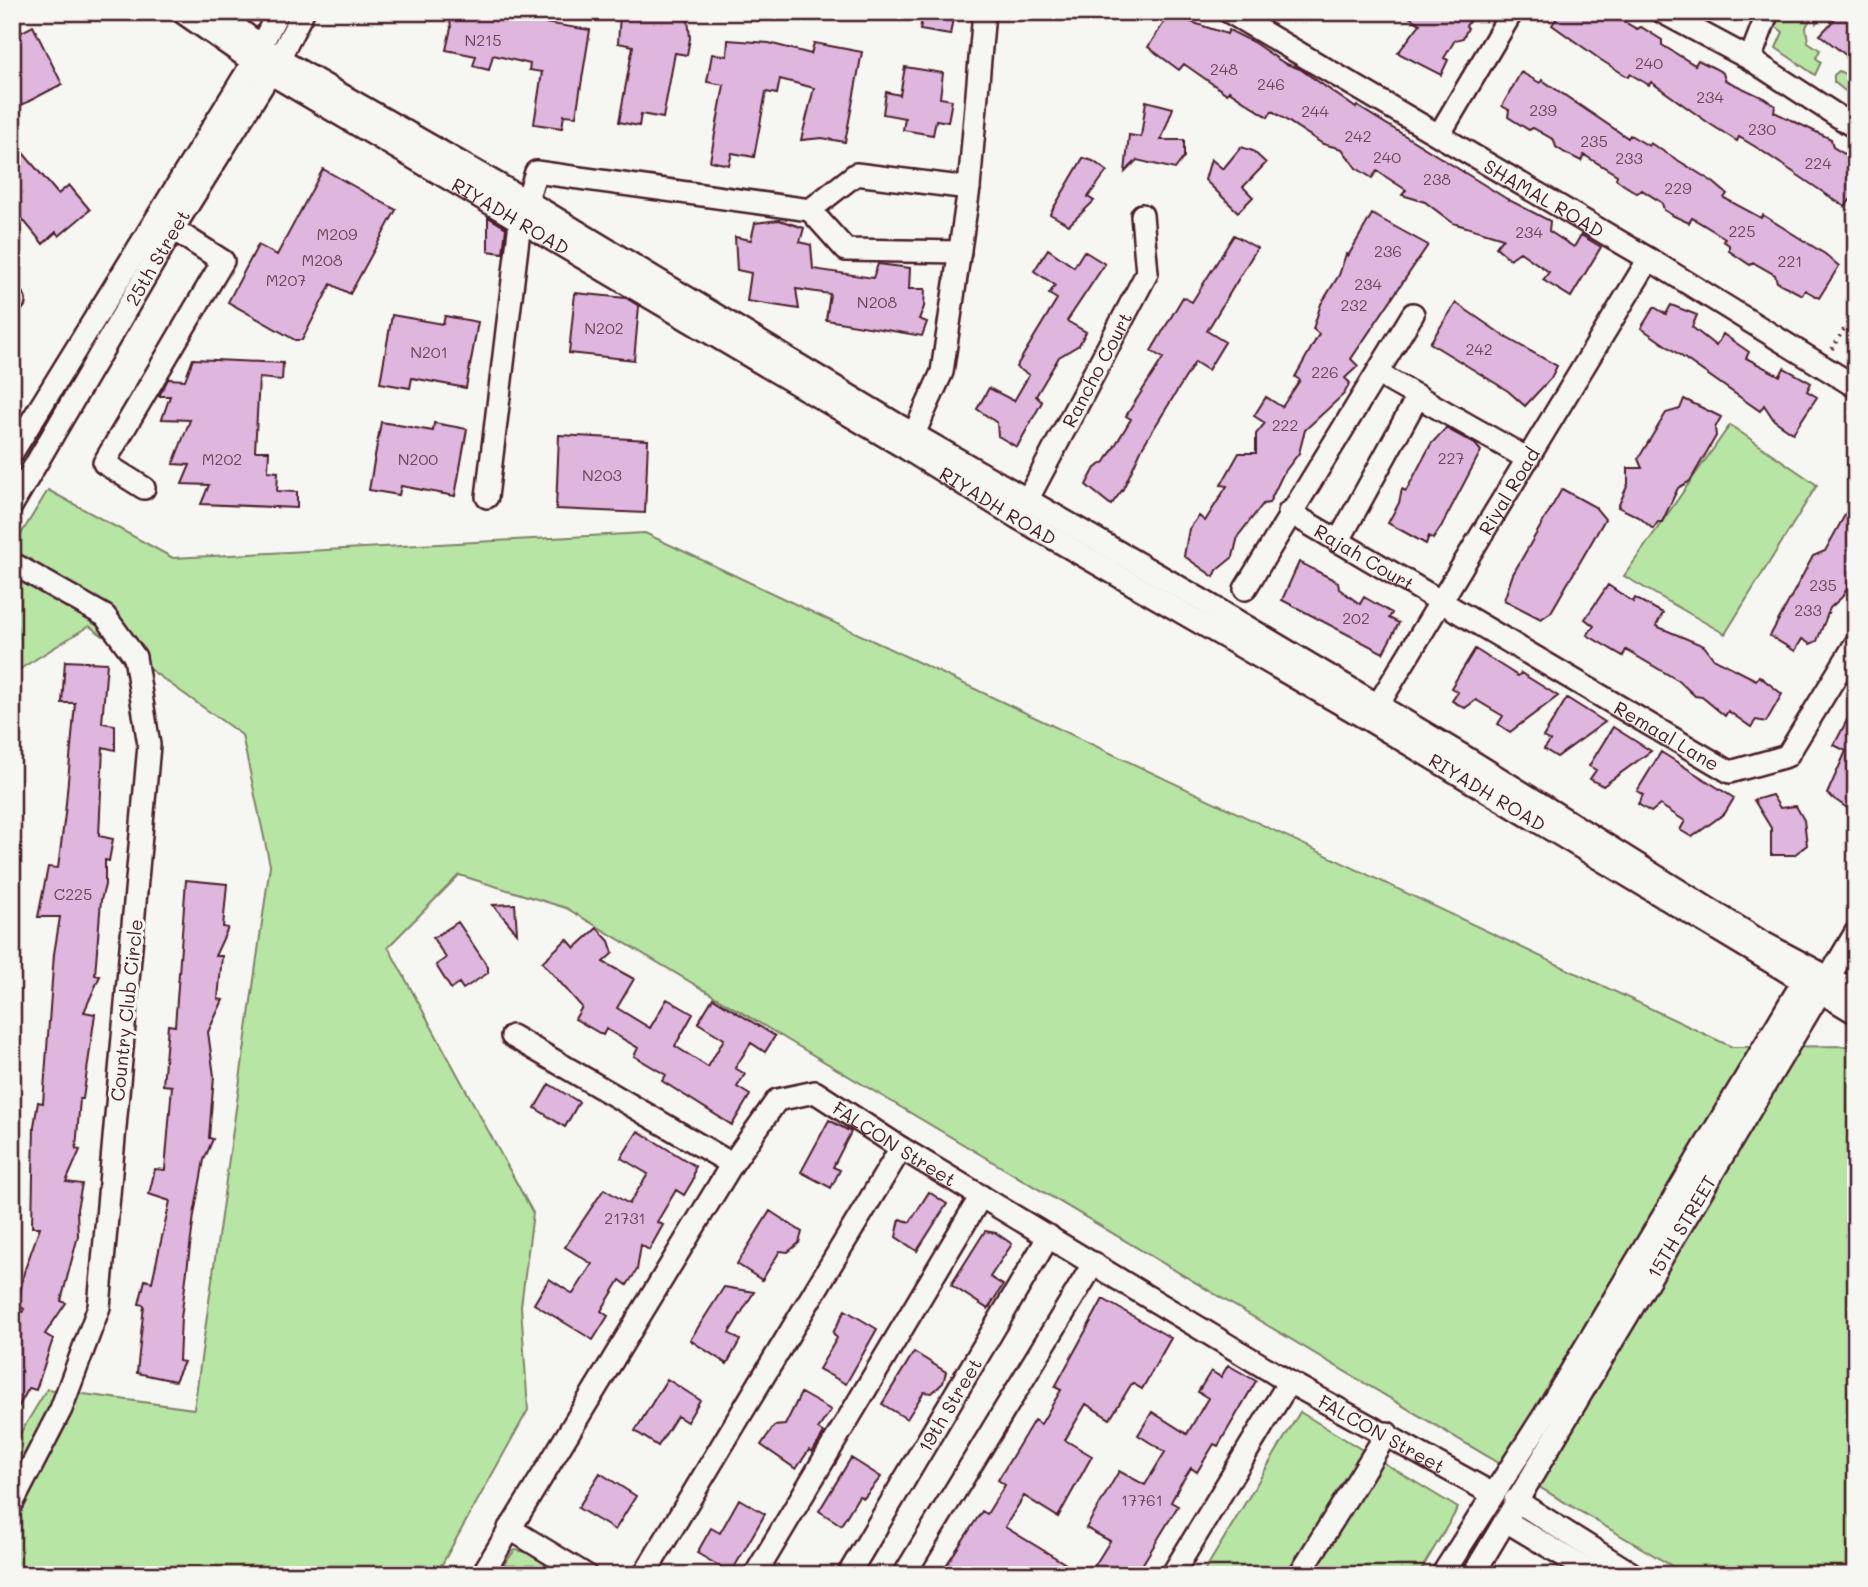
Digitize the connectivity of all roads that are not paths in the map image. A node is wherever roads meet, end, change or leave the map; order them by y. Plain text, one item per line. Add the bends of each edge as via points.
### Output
1 (182, 12) edge
2 (215, 12) edge
3 (278, 12) edge
4 (303, 12) edge
5 (984, 12) edge
6 (1229, 12) edge
7 (1513, 12) edge
8 (1662, 12) edge
9 (1768, 12) edge
10 (1750, 59) junction
11 (265, 60) junction
12 (1856, 128) edge
13 (1439, 135) junction
14 (969, 188) junction
15 (810, 210) junction
16 (524, 211) junction
17 (1142, 215) dead end
18 (173, 229) junction
19 (960, 252) junction
20 (1648, 259) junction
21 (1413, 314) dead end
22 (1378, 374) junction
23 (1856, 387) edge
24 (1418, 396) junction
25 (911, 441) junction
26 (12, 453) edge
27 (1528, 459) junction
28 (144, 488) dead end
29 (487, 498) dead end
30 (1028, 498) junction
31 (12, 505) edge
32 (1289, 512) junction
33 (1018, 518) junction
34 (1338, 542) junction
35 (12, 563) edge
36 (1245, 589) dead end
37 (1439, 600) junction
38 (1856, 643) edge
39 (1372, 713) junction
40 (1856, 932) edge
41 (1817, 984) junction
42 (1856, 992) edge
43 (1856, 1013) edge
44 (512, 1036) dead end
45 (901, 1149) junction
46 (732, 1164) junction
47 (981, 1196) junction
48 (1049, 1236) junction
49 (1094, 1262) junction
50 (1289, 1382) junction
51 (1387, 1433) junction
52 (1493, 1494) junction
53 (1515, 1500) junction
54 (12, 1504) edge
55 (1506, 1521) junction
56 (509, 1528) junction
57 (482, 1575) edge
58 (586, 1575) edge
59 (644, 1575) edge
60 (755, 1575) edge
61 (848, 1575) edge
62 (904, 1575) edge
63 (1172, 1575) edge
64 (1299, 1575) edge
65 (1442, 1575) edge
66 (1473, 1575) edge
67 (1596, 1575) edge
68 (1634, 1575) edge

1 - 11 street, RIYADH ROAD
2 - 11 street
3 - 11 street, 25th Street
4 - 11 street, 25th Street
5 - 14 street
6 - 13 street, SHAMAL ROAD
7 - 13 street
8 - 10 street
9 - 10 street
10 - 12 street
11 - 16 street, RIYADH ROAD
11 - 18 street, 25th Street
11 - 26 street, 25th Street
13 - 20 street, SHAMAL ROAD
14 - 15 street via 856,174
14 - 19 street
15 - 16 street via 536,172
15 - 19 street via 846,250
16 - 25 street, RIYADH ROAD
16 - 29 street
17 - 30 street, Rancho Court via 1147,273
18 - 28 street via 223,261 104,463
18 - 31 street, 25th Street
19 - 25 street via 942,372
20 - 23 street, SHAMAL ROAD
20 - 27 street, Riyal Road
21 - 22 street
22 - 24 street
22 - 32 street
24 - 27 street
24 - 34 street
25 - 30 street, RIYADH ROAD
25 - 33 street, RIYADH ROAD
27 - 37 street, Riyal Road
30 - 33 street, Rancho Court
30 - 39 street, RIYADH ROAD
32 - 34 street, Rajah Court
32 - 36 street
33 - 39 street, RIYADH ROAD
34 - 37 street, Rajah Court
35 - 54 street, Country Club Circle via 105,616 135,657 149,745 99,1307 61,1409
37 - 38 street, Remaal Lane via 1730,772 1787,756
37 - 39 street, Riyal Road
39 - 41 street, RIYADH ROAD
40 - 41 street, 15TH STREET
41 - 42 street
41 - 43 street
41 - 52 street
41 - 53 street, 15TH STREET
44 - 46 street
45 - 46 street, FALCON Street via 815,1092 777,1100
45 - 47 street, FALCON Street
45 - 59 street
46 - 56 street, FALCON Street
47 - 48 street, FALCON Street
47 - 60 street
48 - 49 street, FALCON Street
48 - 61 street, 19th Street
49 - 50 street, FALCON Street
49 - 62 street
50 - 51 street, FALCON Street
50 - 63 street
51 - 52 street, FALCON Street
51 - 64 street
52 - 65 street
53 - 55 street, 15TH STREET
53 - 68 street
55 - 66 street, 15TH STREET
55 - 67 street
56 - 57 street, FALCON Street
56 - 58 street

